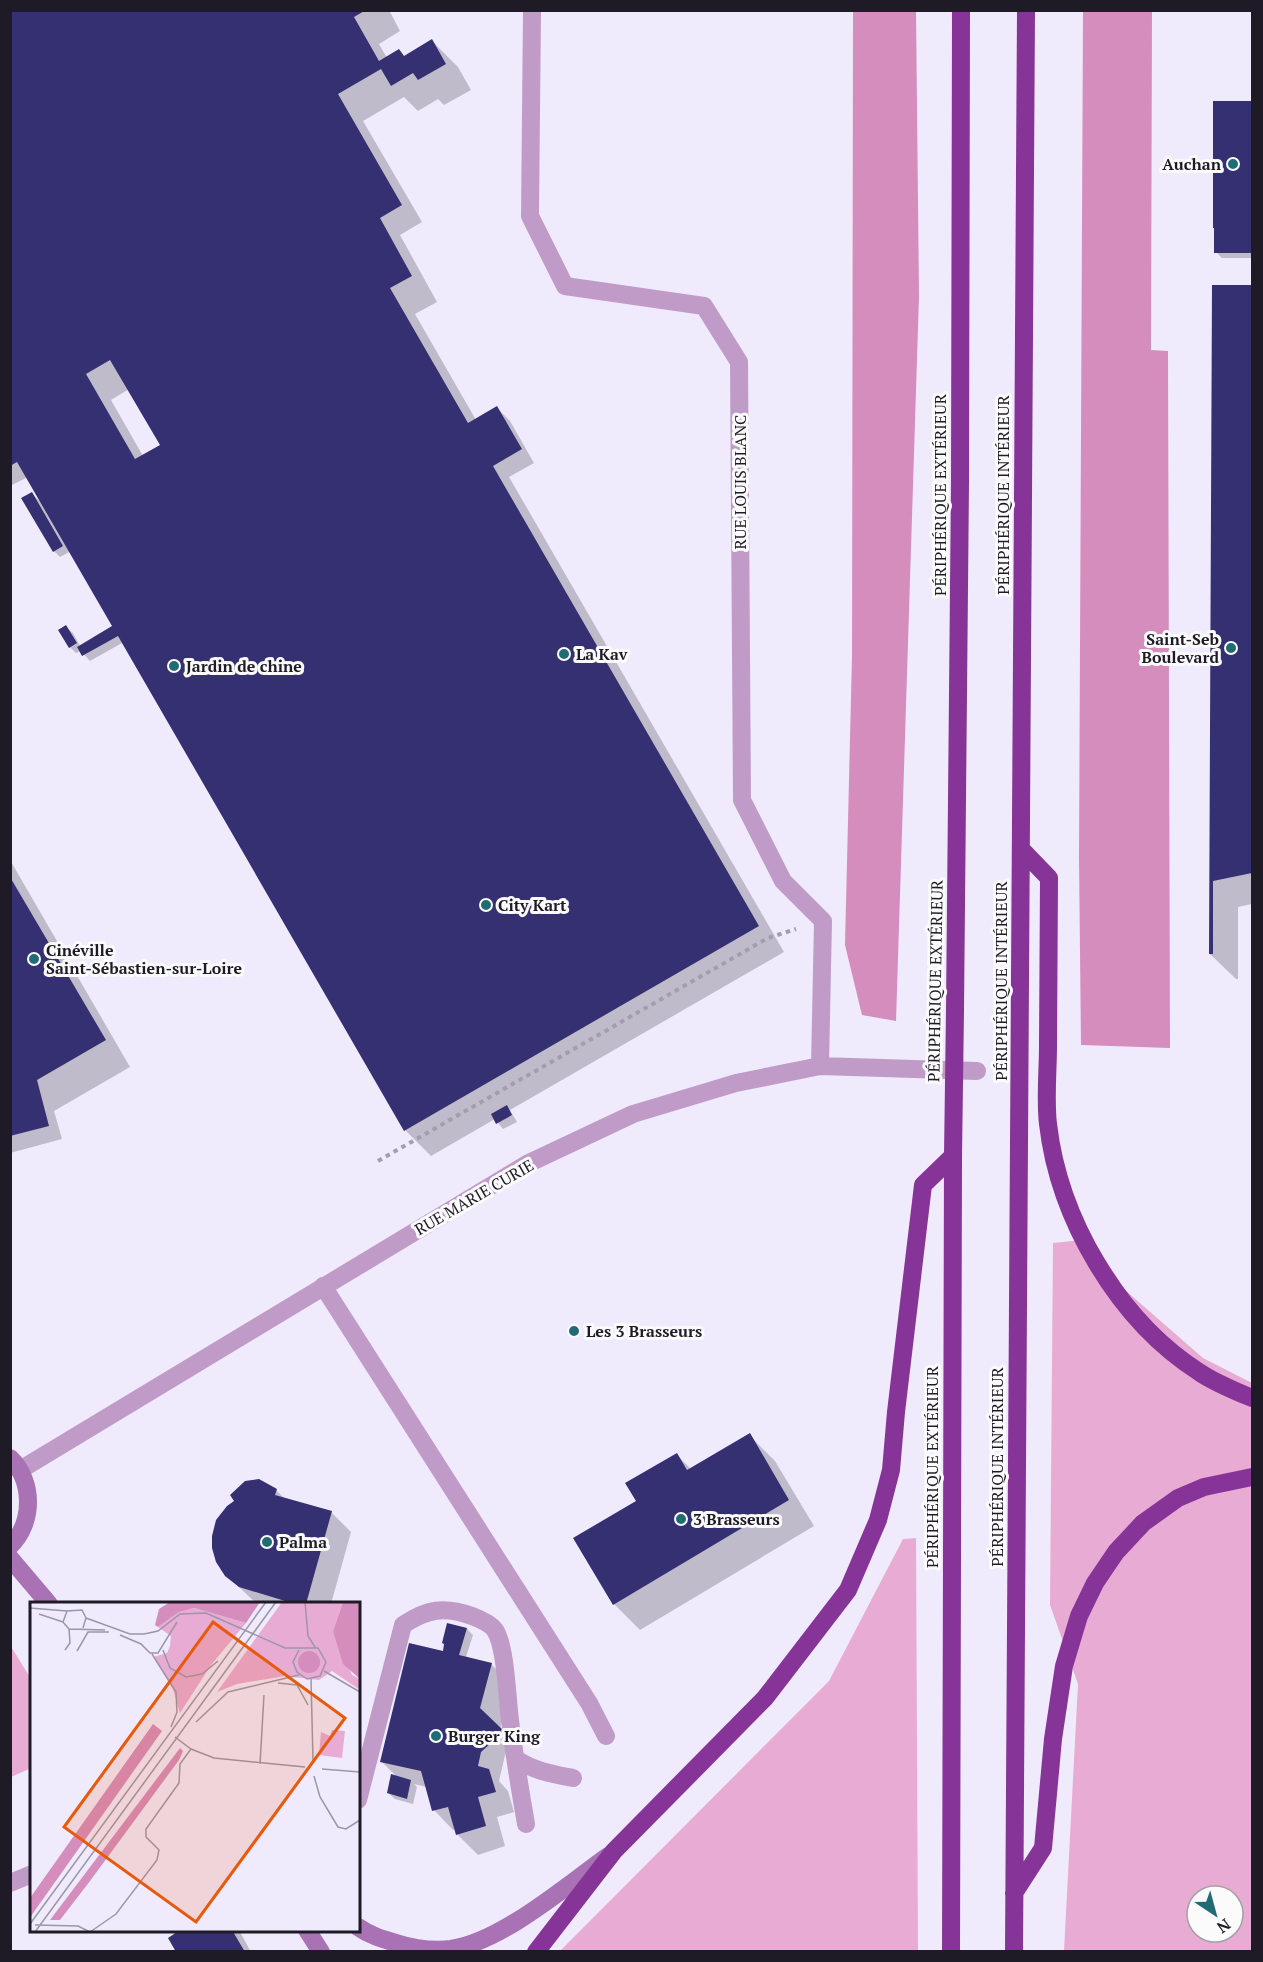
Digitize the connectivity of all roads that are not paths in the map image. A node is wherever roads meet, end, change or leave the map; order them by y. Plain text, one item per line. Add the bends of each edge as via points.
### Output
1 (532, 10) edge
2 (961, 10) edge
3 (1026, 10) edge
4 (1021, 849) junction
5 (820, 1066) junction
6 (977, 1071) dead end
7 (952, 1156) junction
8 (323, 1286) junction
9 (1252, 1398) edge
10 (15, 1464) edge
11 (1252, 1477) edge
12 (10, 1546) edge
13 (10, 1558) edge
14 (47, 1602) edge
15 (606, 1736) dead end
16 (516, 1759) junction
17 (573, 1778) dead end
18 (360, 1792) edge
19 (526, 1824) dead end
20 (614, 1851) junction
21 (30, 1875) edge
22 (10, 1883) edge
23 (1014, 1893) junction
24 (360, 1928) edge
25 (308, 1932) edge
26 (321, 1952) edge
27 (536, 1952) edge
28 (951, 1952) edge
29 (1014, 1952) edge

1 - 5 street, RUE LOUIS BLANC via 530,216 565,286 704,306 739,362 742,800 783,881 823,921
2 - 7 highway, PÉRIPHÉRIQUE EXTÉRIEUR, bridge
3 - 4 highway, PÉRIPHÉRIQUE INTÉRIEUR
4 - 9 highway via 1049,878 1048,1123 1063,1191 1078,1230 1139,1321 1200,1373
4 - 23 highway, PÉRIPHÉRIQUE INTÉRIEUR
5 - 6 street, RUE MARIE CURIE
5 - 8 street, RUE MARIE CURIE via 736,1083 633,1113 527,1164
7 - 20 highway via 923,1185 891,1470 878,1520 848,1590 765,1698
7 - 28 highway, PÉRIPHÉRIQUE EXTÉRIEUR
8 - 10 street, RUE MARIE CURIE
8 - 15 street
10 - 12 street via 27,1487 28,1511
11 - 23 highway via 1204,1486 1178,1498 1143,1523 1095,1583 1078,1616 1064,1666 1044,1848
13 - 14 street
16 - 17 street via 546,1773
16 - 18 street via 501,1644 494,1629 483,1620 459,1612 438,1610 419,1614 403,1625 398,1640
16 - 19 street
20 - 24 street via 492,1936 450,1949 411,1948 371,1936
20 - 27 highway
21 - 22 street
23 - 29 highway, PÉRIPHÉRIQUE INTÉRIEUR
25 - 26 street

